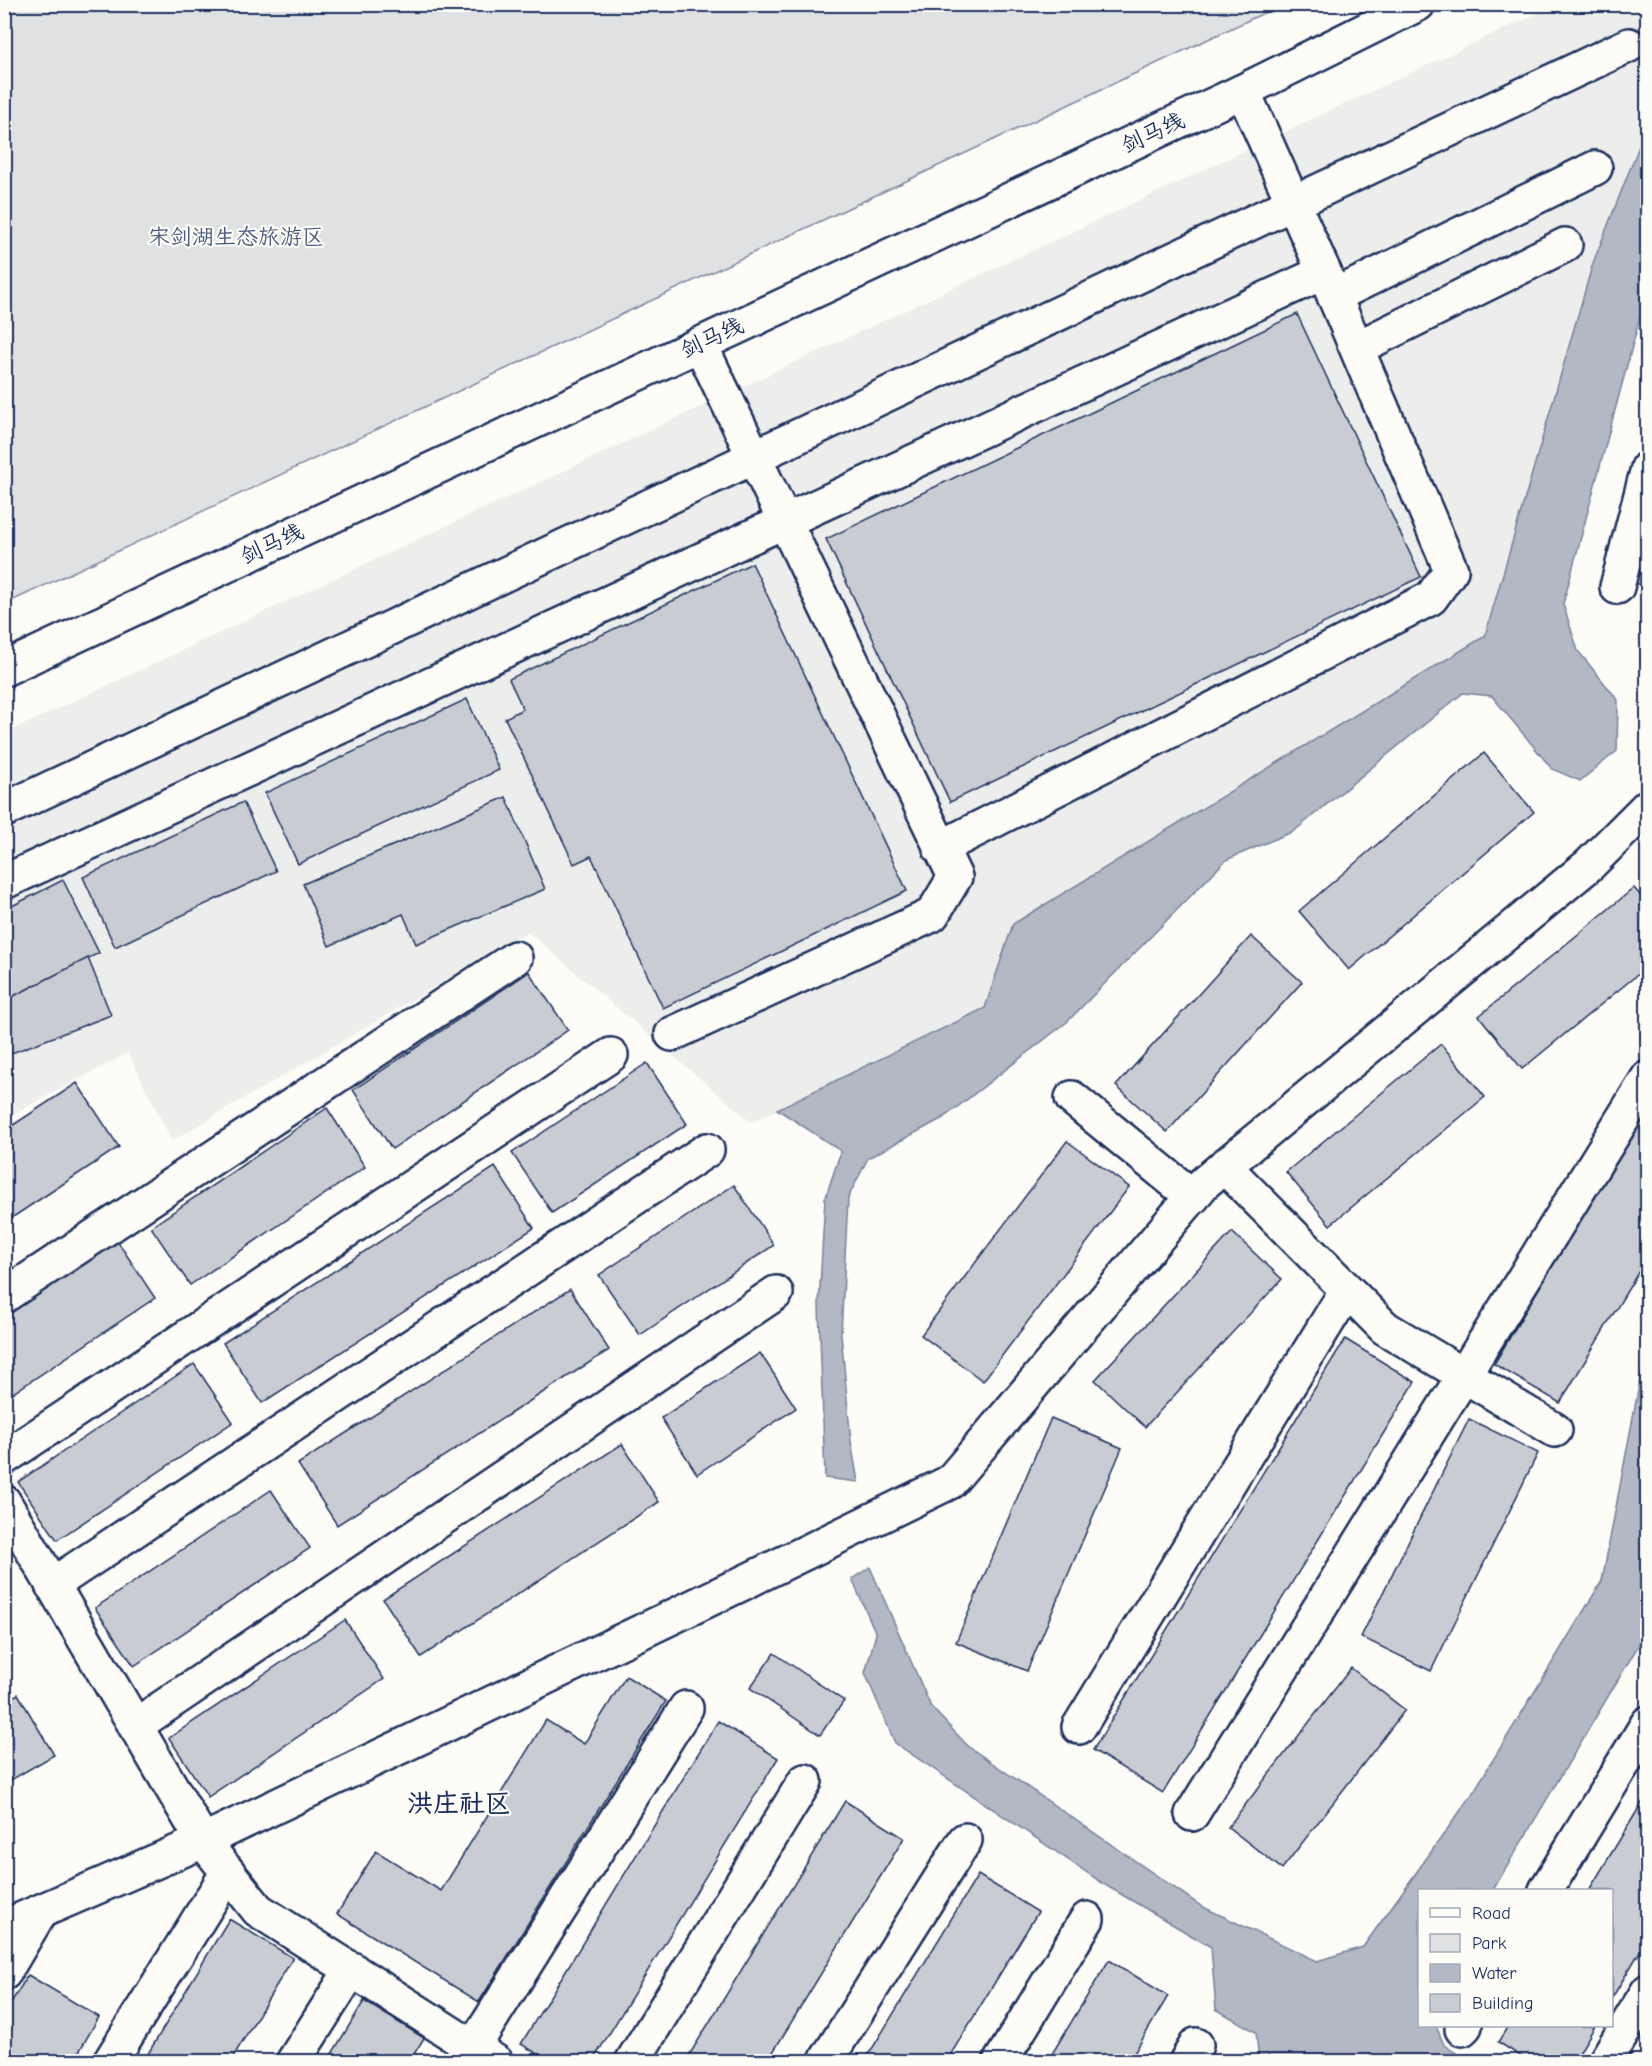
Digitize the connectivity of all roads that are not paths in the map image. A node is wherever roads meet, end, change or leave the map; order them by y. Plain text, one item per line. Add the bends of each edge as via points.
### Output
1 (1418, 4) edge
2 (1629, 45) dead end
3 (1243, 92) junction
4 (1595, 168) dead end
5 (1293, 203) junction
6 (1565, 245) dead end
7 (1329, 284) junction
8 (700, 344) junction
9 (1357, 348) junction
10 (754, 457) junction
11 (1647, 468) edge
12 (785, 521) junction
13 (1617, 587) dead end
14 (4, 669) edge
15 (1647, 807) edge
16 (4, 810) edge
17 (940, 848) junction
18 (4, 882) edge
19 (515, 958) dead end
20 (672, 1034) dead end
21 (611, 1055) dead end
22 (1647, 1078) edge
23 (1072, 1098) dead end
24 (707, 1150) dead end
25 (1224, 1166) junction
26 (1193, 1197) junction
27 (1347, 1290) junction
28 (776, 1293) dead end
29 (4, 1296) edge
30 (1463, 1374) junction
31 (1555, 1430) dead end
32 (4, 1458) edge
33 (4, 1502) edge
34 (52, 1585) junction
35 (686, 1708) dead end
36 (1647, 1724) edge
37 (135, 1725) junction
38 (1079, 1727) dead end
39 (805, 1781) dead end
40 (1192, 1814) dead end
41 (965, 1840) dead end
42 (203, 1841) junction
43 (228, 1872) junction
44 (1547, 1889) edge
45 (40, 1912) junction
46 (1087, 1919) dead end
47 (4, 1928) edge
48 (352, 1970) junction
49 (4, 1973) edge
50 (1647, 1990) edge
51 (478, 2057) edge
52 (110, 2061) edge
53 (293, 2061) edge
54 (632, 2061) edge
55 (825, 2061) edge
56 (1000, 2061) edge
57 (1605, 2061) edge

1 - 3 main road, 剑马线
2 - 5 main road
3 - 5 main road
3 - 8 main road, 剑马线
4 - 7 main road
5 - 7 main road
5 - 10 main road
6 - 9 main road
7 - 9 main road
7 - 12 main road
8 - 10 main road
8 - 14 main road, 剑马线
9 - 17 main road via 1451,570 1431,598
10 - 12 main road
10 - 16 main road
11 - 13 main road
12 - 17 main road
12 - 18 main road
15 - 25 main road via 1589,865
17 - 20 main road via 955,877 932,915
19 - 29 main road
21 - 32 main road
22 - 30 main road
23 - 26 main road
24 - 34 main road
25 - 26 main road
25 - 27 main road
26 - 42 main road via 950,1482
27 - 30 main road via 1385,1328
27 - 38 main road
28 - 37 main road
30 - 31 main road
30 - 40 main road
33 - 34 main road
34 - 37 main road
35 - 51 main road
36 - 44 main road
37 - 42 main road
39 - 54 main road
41 - 55 main road
42 - 43 main road
42 - 45 main road
43 - 48 main road via 258,1910
43 - 52 main road
45 - 47 main road
45 - 49 main road
46 - 56 main road
48 - 51 main road
48 - 53 main road
50 - 57 main road

